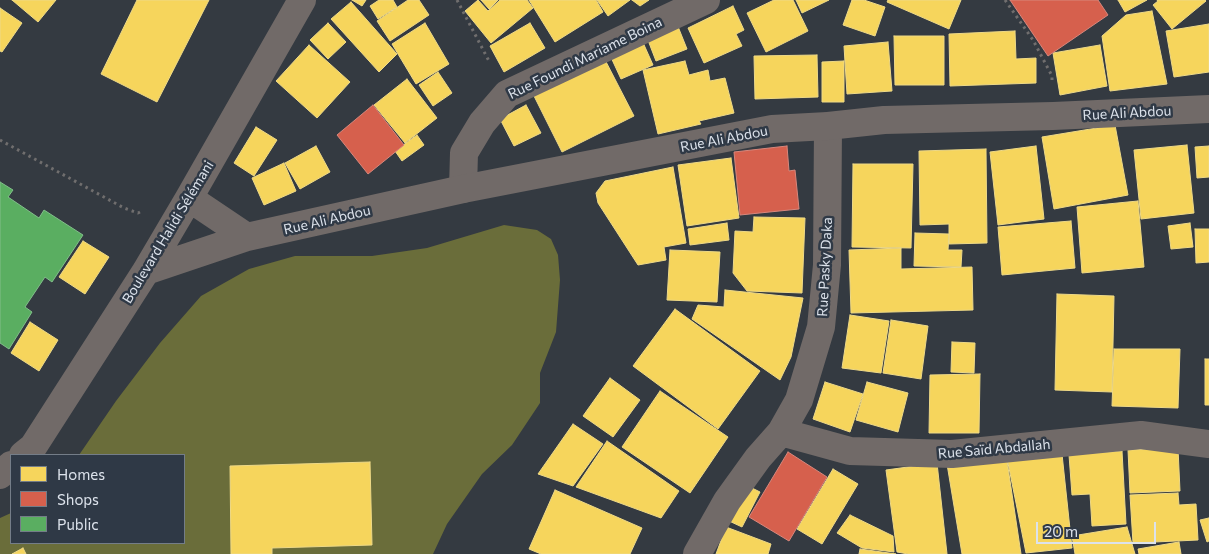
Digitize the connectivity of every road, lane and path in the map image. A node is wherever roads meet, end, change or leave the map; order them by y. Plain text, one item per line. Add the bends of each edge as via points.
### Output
1 (302, 0) edge
2 (457, 0) edge
3 (706, 0) edge
4 (1005, 0) edge
5 (507, 94) junction
6 (1209, 109) edge
7 (1053, 116) junction
8 (828, 126) junction
9 (0, 140) edge
10 (463, 189) junction
11 (189, 198) junction
12 (144, 210) dead end
13 (247, 237) junction
14 (146, 271) junction
15 (781, 432) junction
16 (1209, 444) edge
17 (24, 454) edge
18 (10, 466) edge
19 (0, 475) edge
20 (697, 554) edge

1 - 11 street, Boulevard Halidi Sélémani
2 - 5 path
3 - 5 street, Rue Foundi Mariame Boina
4 - 7 path via 1033,40 1052,76
5 - 10 street, Rue Foundi Mariame Boina via 482,123 464,154
6 - 7 street, Rue Ali Abdou
7 - 8 street, Rue Ali Abdou via 884,120
8 - 10 street, Rue Ali Abdou via 772,129
8 - 15 street, Rue Pasky Daka via 827,265 822,327 799,400
9 - 12 path via 124,208 138,213
10 - 13 street, Rue Ali Abdou
11 - 13 street
11 - 14 street, Boulevard Halidi Sélémani
13 - 14 street, Rue Ali Abdou
14 - 17 street, Boulevard Halidi Sélémani via 33,447
15 - 16 street, Rue Saïd Abdallah via 850,451 952,454 1141,435
15 - 20 street, Rue Pasky Daka via 727,501
18 - 19 street

